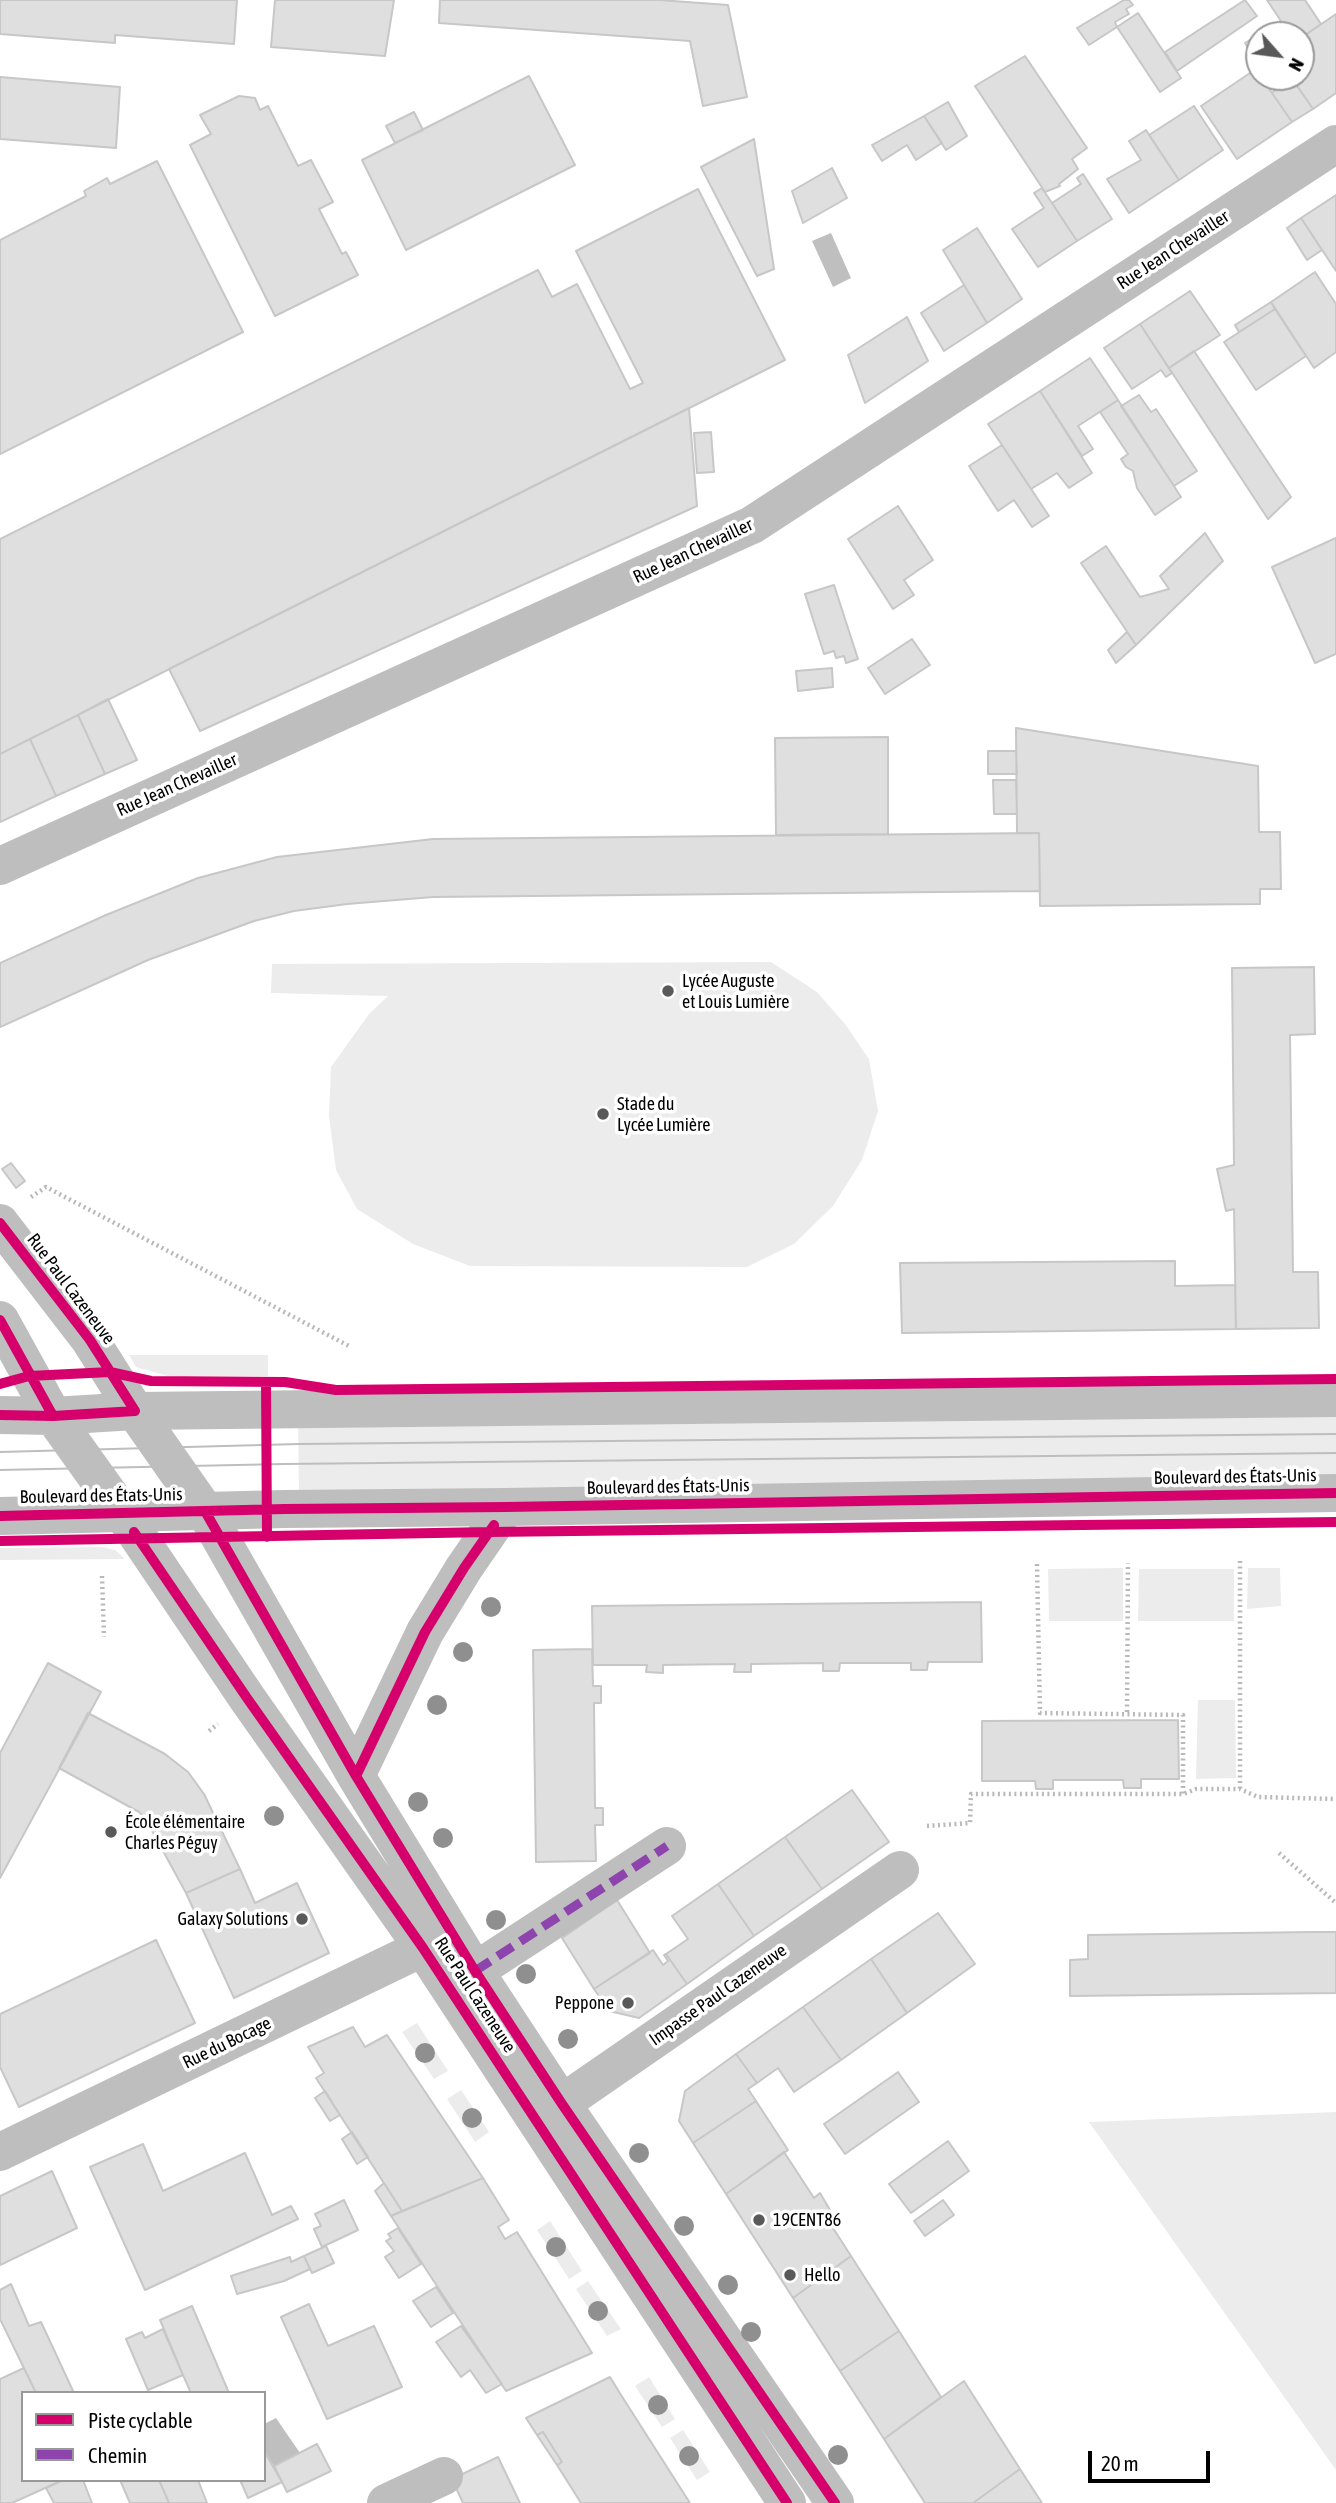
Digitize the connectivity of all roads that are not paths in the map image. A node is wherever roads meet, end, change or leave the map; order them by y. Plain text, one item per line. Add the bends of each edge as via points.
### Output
1 (1336, 144) edge
2 (0, 866) edge
3 (0, 1223) edge
4 (0, 1320) edge
5 (1336, 1398) edge
6 (135, 1411) junction
7 (0, 1415) edge
8 (53, 1416) junction
9 (1336, 1493) edge
10 (506, 1507) junction
11 (205, 1511) junction
12 (123, 1514) junction
13 (0, 1516) edge
14 (356, 1776) junction
15 (667, 1846) dead end
16 (900, 1870) dead end
17 (438, 1940) junction
18 (475, 1971) junction
19 (549, 2112) junction
20 (0, 2152) edge
21 (444, 2476) dead end
22 (386, 2503) edge
23 (787, 2503) edge
24 (835, 2503) edge

1 - 2 street, Rue Jean Chevailler via 752,526
3 - 6 street, Rue Paul Cazeneuve via 90,1339
4 - 8 street, Rue Paul Cazeneuve
5 - 6 street
6 - 8 street
6 - 11 street, Rue Paul Cazeneuve
7 - 8 street
8 - 12 street, Rue Paul Cazeneuve
9 - 10 street, Boulevard des États-Unis
10 - 11 street, Boulevard des États-Unis
10 - 14 street via 425,1632
11 - 12 street, Boulevard des États-Unis
11 - 14 street, Rue Paul Cazeneuve
12 - 13 street, Boulevard des États-Unis
12 - 17 street, Rue Paul Cazeneuve via 247,1698
14 - 17 street, Rue Paul Cazeneuve
15 - 18 street
16 - 19 street, Impasse Paul Cazeneuve
17 - 18 street, Rue Paul Cazeneuve
17 - 19 street, Rue Paul Cazeneuve
17 - 20 street, Rue du Bocage
18 - 19 street, Rue Paul Cazeneuve
19 - 23 street, Rue Paul Cazeneuve
19 - 24 street, Rue Paul Cazeneuve
21 - 22 street

